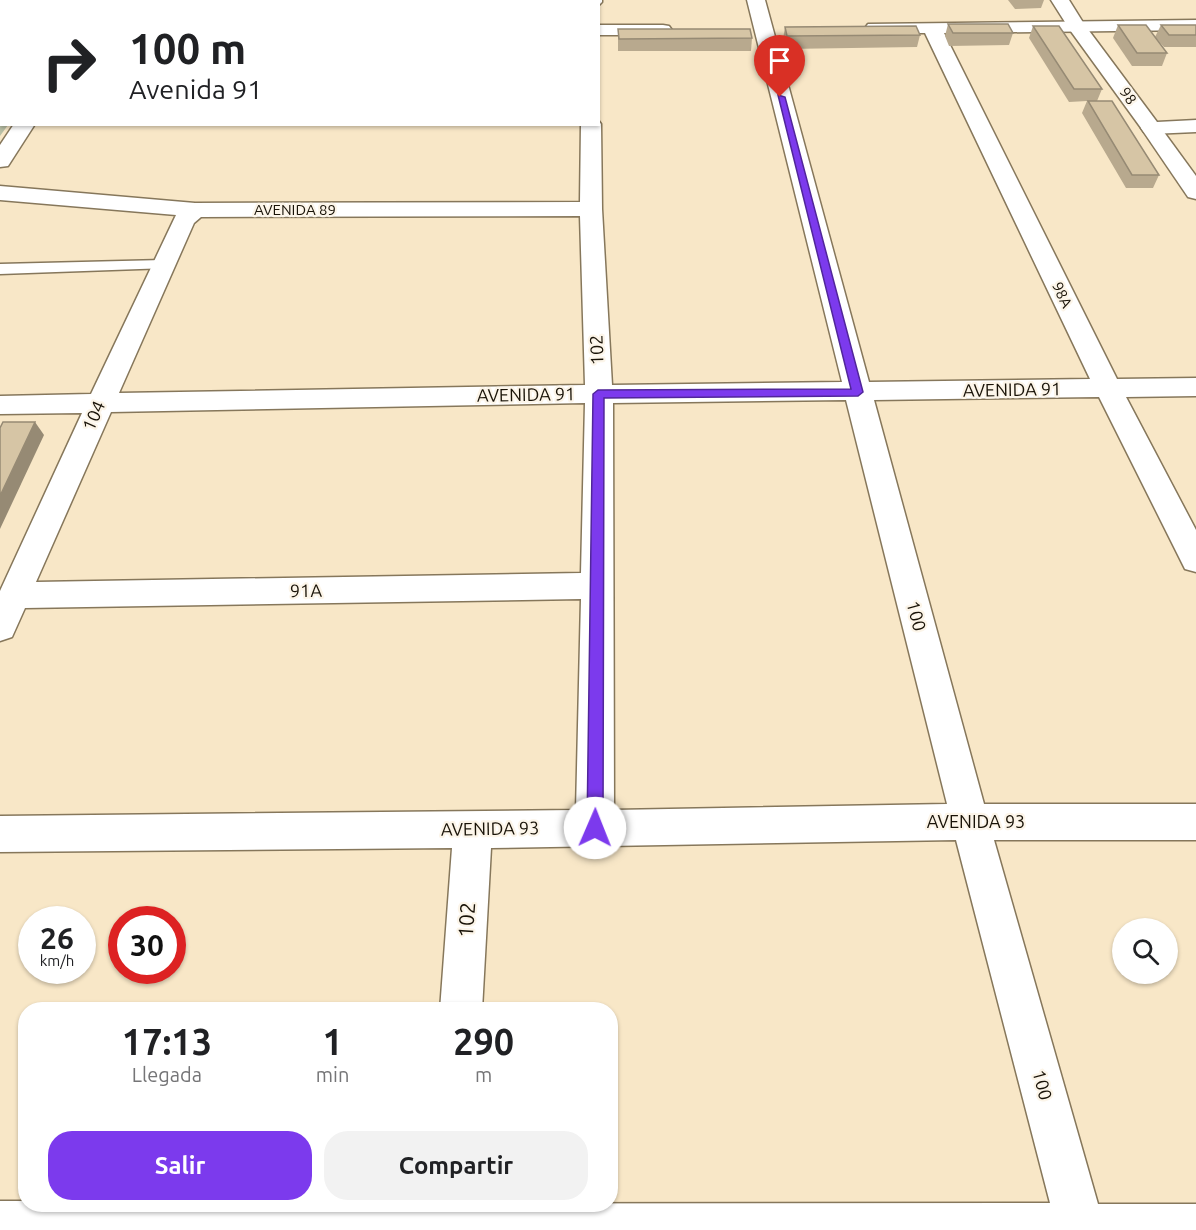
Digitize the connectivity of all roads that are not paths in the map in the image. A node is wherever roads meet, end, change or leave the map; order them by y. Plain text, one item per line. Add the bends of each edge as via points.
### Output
1 (1060, 0) edge
2 (764, 22) edge
3 (1196, 25) edge
4 (1076, 26) junction
5 (852, 28) edge
6 (932, 28) junction
7 (600, 30) edge
8 (681, 30) edge
9 (24, 126) edge
10 (591, 126) edge
11 (1196, 126) edge
12 (1151, 128) junction
13 (0, 161) edge
14 (1196, 192) edge
15 (0, 194) edge
16 (591, 209) junction
17 (195, 210) junction
18 (163, 265) junction
19 (0, 269) edge
20 (1196, 387) edge
21 (1108, 388) junction
22 (858, 392) junction
23 (598, 394) junction
24 (100, 404) junction
25 (0, 405) edge
26 (1196, 560) edge
27 (597, 586) junction
28 (15, 595) junction
29 (0, 627) edge
30 (970, 822) junction
31 (1196, 822) edge
32 (595, 828) junction
33 (473, 830) junction
34 (0, 834) edge
35 (462, 1002) edge
36 (447, 1220) edge
37 (0, 1225) edge
38 (1081, 1228) edge
39 (1196, 1228) edge

1 - 4 street, 98
2 - 22 street, 100
3 - 4 street
4 - 6 street
4 - 12 street, 98
5 - 6 street
6 - 21 street, 98A
7 - 8 street
9 - 13 street
10 - 16 street, 102
11 - 12 street
12 - 14 street, 98
15 - 17 street, AVENIDA 89
16 - 17 street, AVENIDA 89
16 - 23 street, 102
17 - 18 street, 104 via 184,220
18 - 19 lane
18 - 24 street, 104
20 - 21 street, AVENIDA 91
21 - 22 street, AVENIDA 91
21 - 26 street, 98A
22 - 23 street, AVENIDA 91
22 - 30 street, 100
23 - 24 street, AVENIDA 91
23 - 27 street, 102
24 - 25 street, AVENIDA 91
24 - 28 street, 104
27 - 28 street, 91A
27 - 32 street, 102
28 - 29 street, 104
30 - 31 street, AVENIDA 93
30 - 32 street, AVENIDA 93
30 - 38 street, 100
32 - 33 street, AVENIDA 93
33 - 34 street, AVENIDA 93
33 - 35 street, 102
36 - 37 street
36 - 38 street
38 - 39 street

